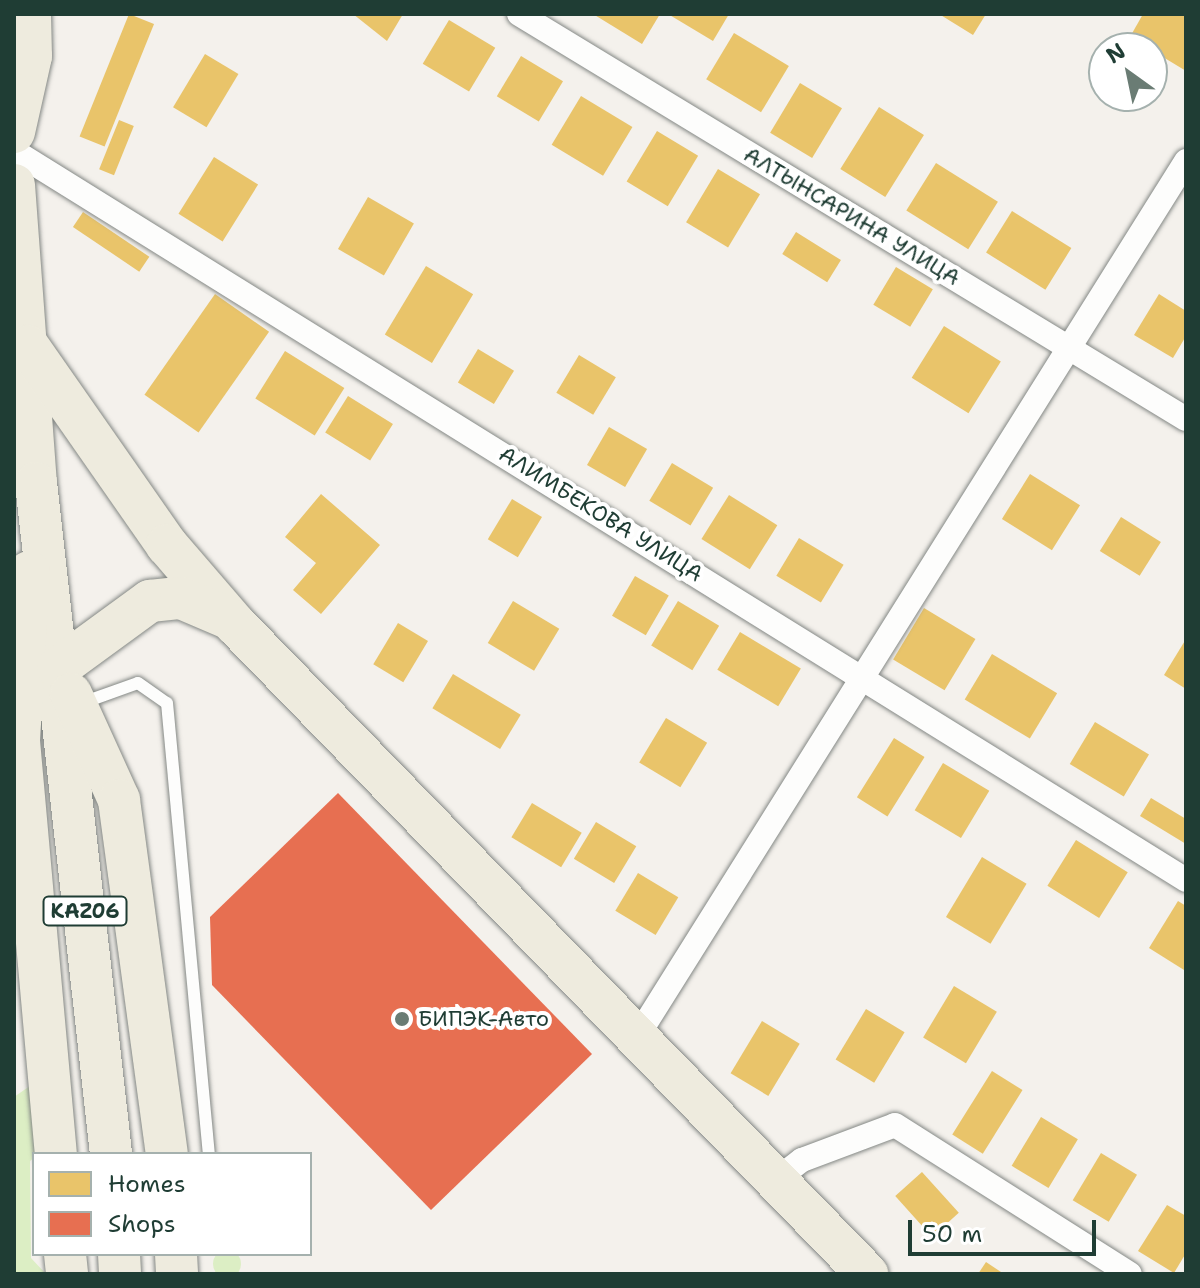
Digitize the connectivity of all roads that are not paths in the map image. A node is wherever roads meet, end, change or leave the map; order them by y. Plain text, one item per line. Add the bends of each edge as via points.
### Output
1 (30, 14) edge
2 (519, 14) edge
3 (14, 132) edge
4 (14, 151) edge
5 (1186, 161) edge
6 (14, 185) edge
7 (28, 346) junction
8 (1071, 349) junction
9 (19, 415) edge
10 (1186, 419) edge
11 (36, 483) junction
12 (235, 624) junction
13 (861, 674) junction
14 (16, 692) edge
15 (65, 699) junction
16 (1186, 880) edge
17 (637, 1037) junction
18 (56, 1152) edge
19 (111, 1152) edge
20 (167, 1152) edge
21 (209, 1152) edge
22 (776, 1180) junction
23 (867, 1274) edge
24 (1130, 1274) edge

1 - 3 highway via 31,56
2 - 8 street, АЛТЫНСАРИНА УЛИЦА
4 - 13 street, АЛИМБЕКОВА УЛИЦА
5 - 8 street
6 - 7 highway, KАZ06
7 - 9 highway, KАZ06
7 - 12 highway via 167,545
8 - 10 street, АЛТЫНСАРИНА УЛИЦА
8 - 13 street
9 - 11 highway, KАZ06
11 - 14 highway
11 - 15 highway, KАZ06
12 - 15 highway via 209,604 150,601
12 - 17 highway
13 - 16 street, АЛИМБЕКОВА УЛИЦА
13 - 17 street
14 - 15 highway
14 - 18 highway via 36,1008
15 - 19 highway, KАZ06
15 - 20 highway via 119,800
15 - 21 lane via 138,683 167,703
17 - 22 highway
22 - 23 highway
22 - 24 street via 802,1160 895,1125

